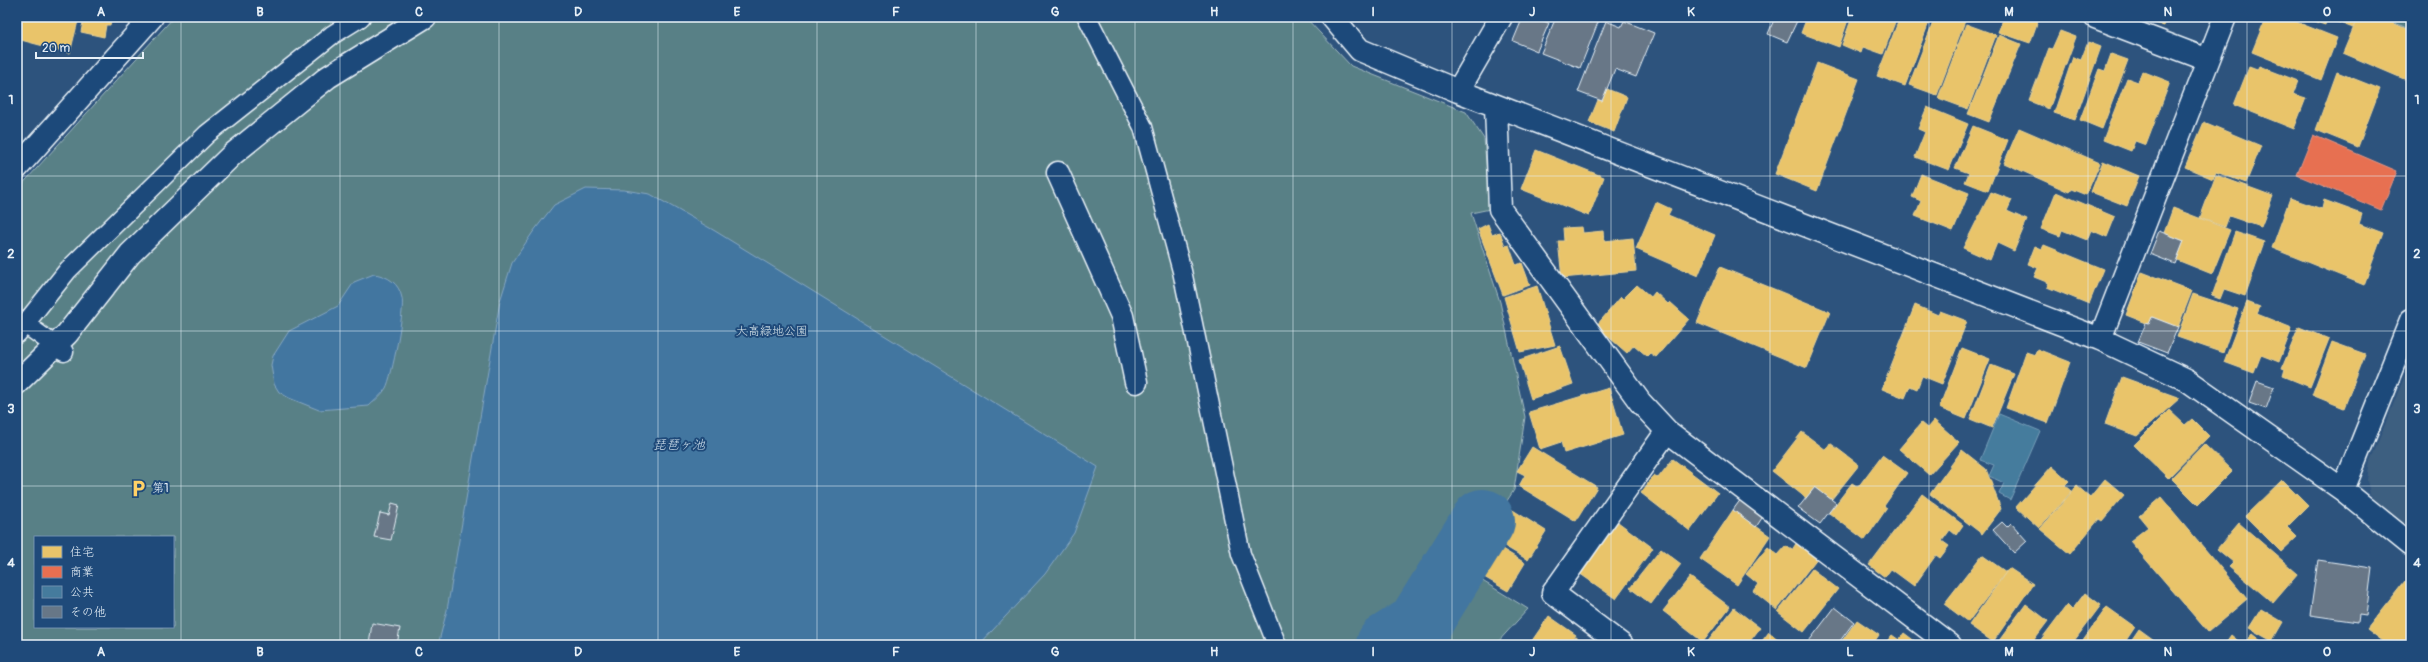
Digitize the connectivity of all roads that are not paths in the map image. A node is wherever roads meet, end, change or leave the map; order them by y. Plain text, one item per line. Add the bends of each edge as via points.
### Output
1 (152, 17) edge
2 (362, 17) edge
3 (425, 17) edge
4 (1087, 17) edge
5 (1332, 17) edge
6 (1501, 17) edge
7 (2095, 17) edge
8 (2226, 17) edge
9 (2208, 60) junction
10 (1458, 91) junction
11 (1496, 107) junction
12 (17, 168) edge
13 (1058, 173) dead end
14 (2411, 320) edge
15 (21, 329) edge
16 (2100, 339) junction
17 (59, 349) junction
18 (1136, 382) dead end
19 (17, 383) edge
20 (1667, 431) junction
21 (2343, 490) junction
22 (2411, 545) edge
23 (1276, 645) edge
24 (1622, 645) edge
25 (1950, 645) edge

1 - 12 street
2 - 15 lane via 332,35 207,134 68,270
3 - 17 street via 328,77 233,154 130,254 106,294
4 - 23 lane via 1143,127 1182,271 1241,554
5 - 10 street via 1360,50
6 - 10 street
7 - 9 street
8 - 9 street
9 - 16 street
10 - 11 street
11 - 16 street
11 - 20 street via 1500,209 1640,402
13 - 18 street via 1122,316
14 - 21 street
15 - 17 lane
16 - 21 street via 2187,380
17 - 19 street
20 - 24 street via 1552,593
20 - 25 street
21 - 22 street

